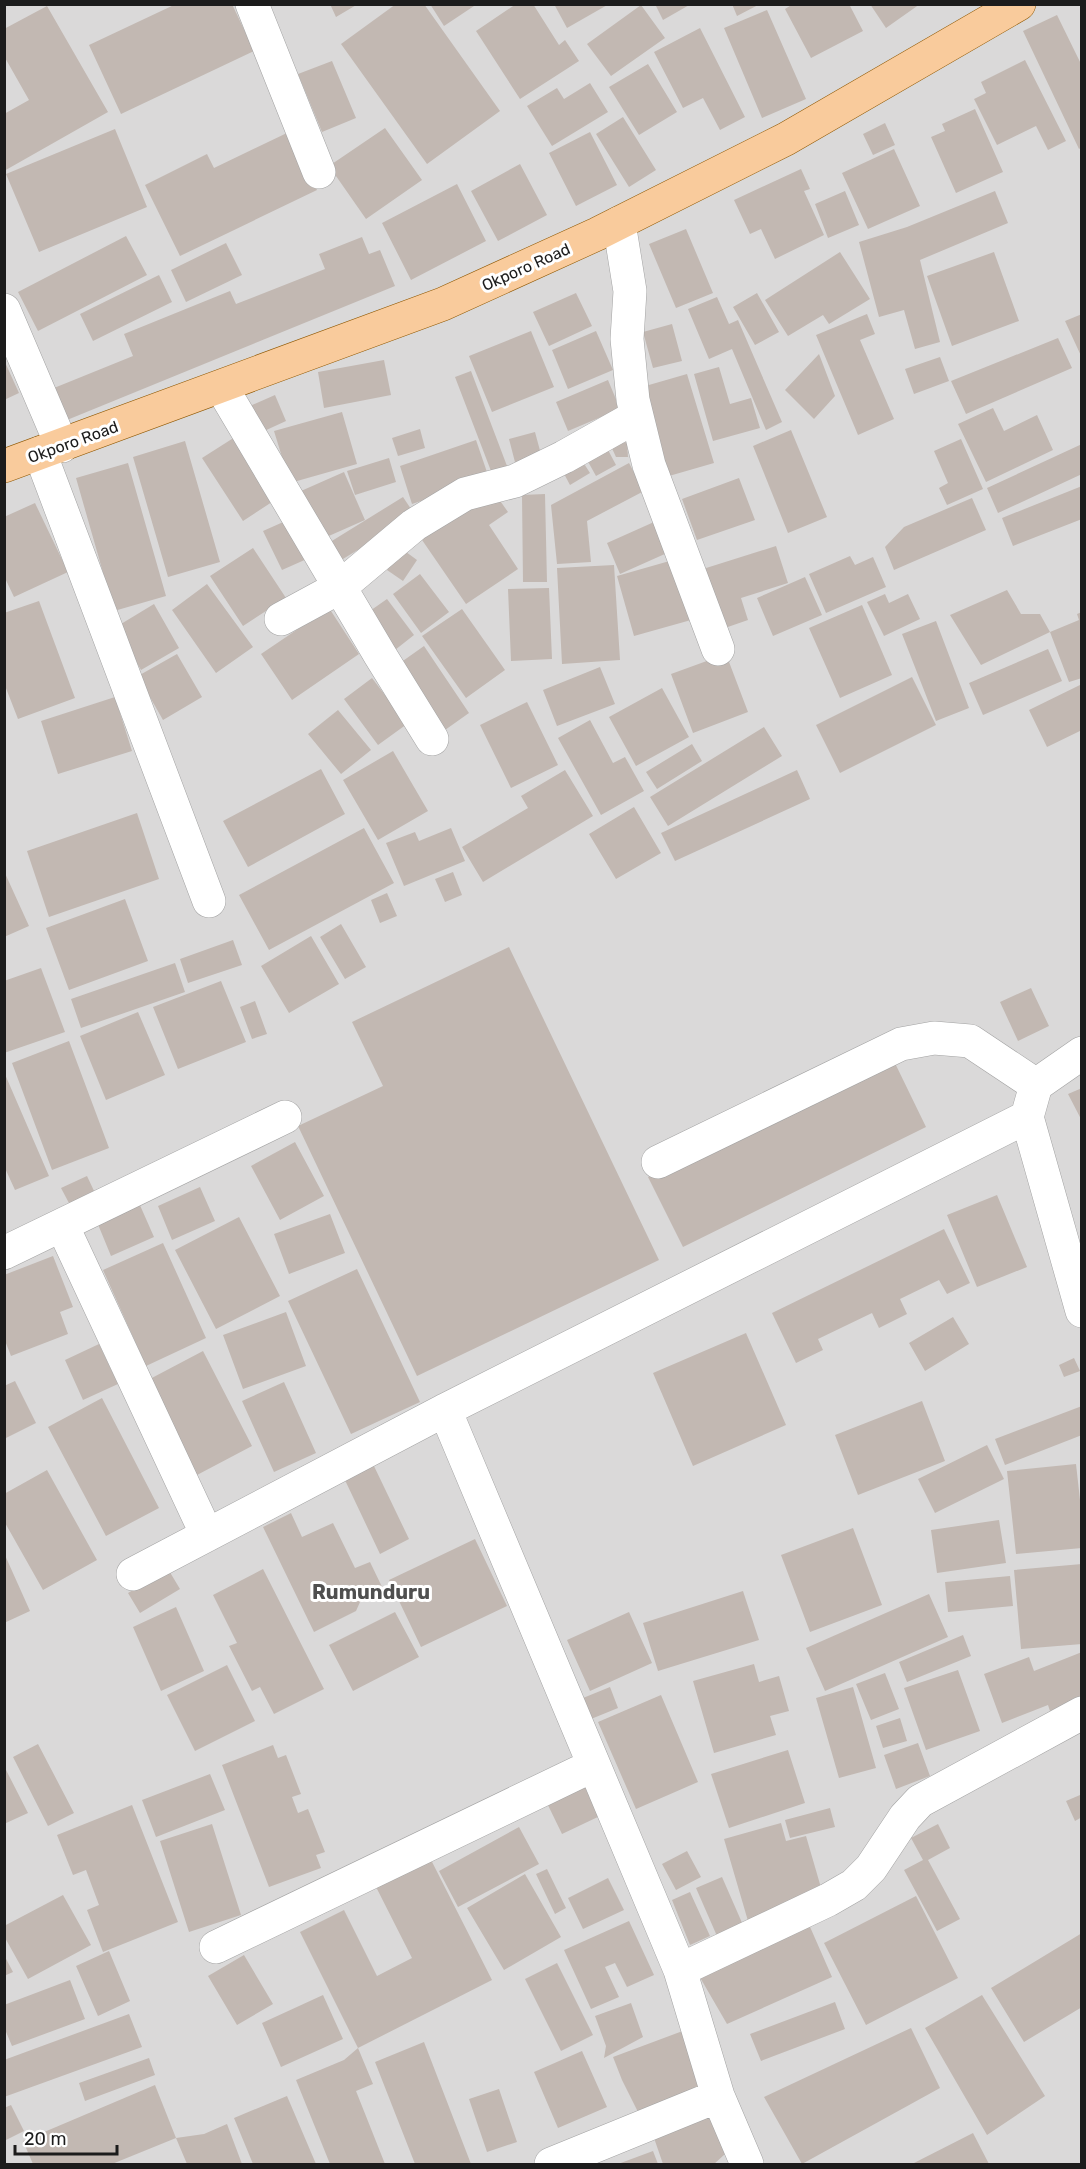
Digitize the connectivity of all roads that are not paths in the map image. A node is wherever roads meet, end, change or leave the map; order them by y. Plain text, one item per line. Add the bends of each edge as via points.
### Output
1 (252, 4) edge
2 (1019, 4) edge
3 (319, 172) dead end
4 (619, 223) junction
5 (4, 310) edge
6 (222, 387) junction
7 (637, 416) junction
8 (51, 450) junction
9 (4, 466) edge
10 (340, 587) junction
11 (281, 619) dead end
12 (718, 648) dead end
13 (432, 739) dead end
14 (208, 901) dead end
15 (1082, 1053) edge
16 (1035, 1085) junction
17 (285, 1117) dead end
18 (1027, 1117) junction
19 (658, 1162) dead end
20 (62, 1225) junction
21 (4, 1253) edge
22 (1082, 1311) edge
23 (445, 1410) junction
24 (207, 1535) junction
25 (133, 1575) dead end
26 (1082, 1713) edge
27 (594, 1765) junction
28 (216, 1947) dead end
29 (680, 1970) junction
30 (718, 2096) junction
31 (551, 2164) edge
32 (747, 2164) edge

1 - 3 street
2 - 4 main road, Okporo Road via 786,139
4 - 6 main road, Okporo Road via 443,304
4 - 7 street via 630,291 627,339
5 - 8 street
6 - 8 main road, Okporo Road
6 - 10 street
7 - 10 street via 515,481 465,494 414,525
7 - 12 street via 649,465
8 - 9 main road, Okporo Road
8 - 14 street
10 - 11 street
10 - 13 street
15 - 16 street
16 - 18 street
16 - 19 street via 970,1041 934,1038 901,1044
17 - 20 street
18 - 22 street
18 - 23 street
20 - 21 street
20 - 24 street
23 - 24 street
23 - 27 street
24 - 25 street
26 - 29 street via 920,1801 854,1885
27 - 28 street
27 - 29 street
29 - 30 street
30 - 31 street
30 - 32 street

